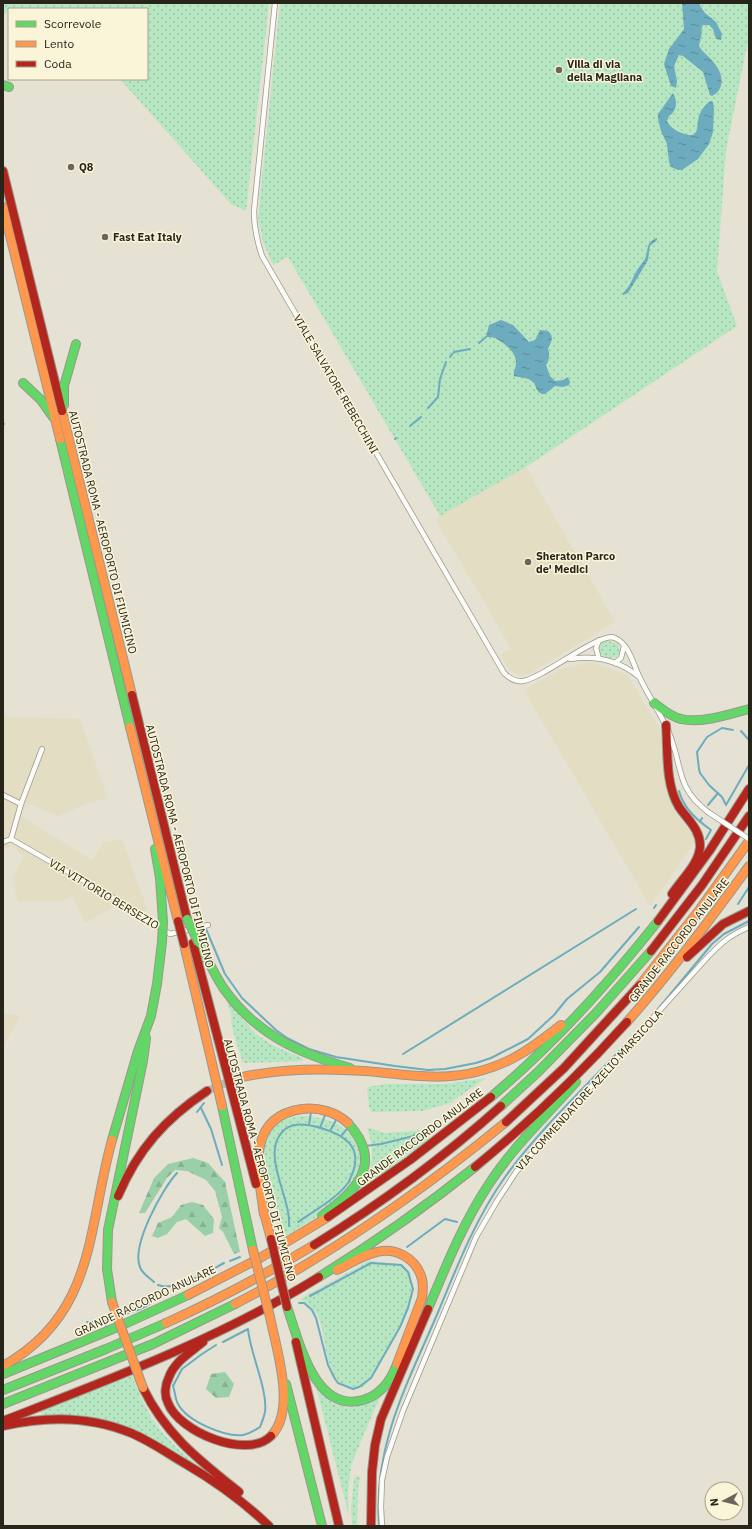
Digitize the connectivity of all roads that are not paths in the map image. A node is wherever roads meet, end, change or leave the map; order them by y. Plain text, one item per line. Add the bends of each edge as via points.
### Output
1 (275, 3) edge
2 (3, 171) edge
3 (3, 206) edge
4 (76, 344) dead end
5 (23, 383) dead end
6 (56, 421) junction
7 (66, 425) junction
8 (600, 640) junction
9 (624, 646) junction
10 (599, 659) junction
11 (567, 660) junction
12 (615, 663) junction
13 (639, 677) junction
14 (654, 703) junction
15 (749, 709) edge
16 (666, 725) junction
17 (42, 748) dead end
18 (749, 789) edge
19 (147, 791) junction
20 (3, 795) edge
21 (21, 804) junction
22 (749, 816) edge
23 (11, 839) junction
24 (749, 840) edge
25 (3, 842) edge
26 (749, 866) edge
27 (749, 911) edge
28 (208, 925) dead end
29 (749, 927) edge
30 (652, 928) junction
31 (192, 944) junction
32 (669, 974) junction
33 (601, 988) junction
34 (147, 1027) junction
35 (603, 1048) junction
36 (364, 1071) junction
37 (238, 1078) tunnel mouth
38 (207, 1091) tunnel mouth
39 (264, 1214) junction
40 (108, 1230) junction
41 (284, 1244) junction
42 (312, 1281) junction
43 (287, 1307) junction
44 (270, 1317) junction
45 (216, 1332) junction
46 (3, 1366) edge
47 (3, 1374) edge
48 (3, 1390) edge
49 (3, 1404) edge
50 (3, 1420) edge
51 (3, 1426) edge
52 (270, 1526) edge
53 (322, 1526) edge
54 (339, 1526) edge
55 (371, 1526) edge
56 (382, 1526) edge

1 - 11 street, VIALE SALVATORE REBECCHINI via 254,211 256,235 262,256 504,672 515,680 525,680
2 - 7 highway, AUTOSTRADA ROMA - AEROPORTO DI FIUMICINO
3 - 6 highway, AUTOSTRADA ROMA - AEROPORTO DI FIUMICINO
4 - 7 highway via 64,391
5 - 6 highway via 41,400
6 - 19 highway, AUTOSTRADA ROMA - AEROPORTO DI FIUMICINO
7 - 31 highway, AUTOSTRADA ROMA - AEROPORTO DI FIUMICINO, bridge
8 - 9 street via 614,638
8 - 10 street via 596,648
8 - 11 street, VIALE SALVATORE REBECCHINI
9 - 12 street via 621,658
9 - 13 street, VIALE SALVATORE REBECCHINI
10 - 11 street, VIALE SALVATORE REBECCHINI via 588,657
10 - 12 street, VIALE SALVATORE REBECCHINI
12 - 13 street, VIALE SALVATORE REBECCHINI
13 - 14 street, VIALE SALVATORE REBECCHINI
14 - 15 highway via 668,713 685,720
14 - 16 street, VIALE SALVATORE REBECCHINI
16 - 24 street, VIALE SALVATORE REBECCHINI, bridge via 685,787 695,801
16 - 30 highway via 674,793 681,810 697,831 700,846 695,859
17 - 21 street
18 - 30 highway, GRANDE RACCORDO ANULARE via 700,864
19 - 31 highway, AUTOSTRADA ROMA - AEROPORTO DI FIUMICINO, bridge via 178,921
19 - 34 highway, bridge via 160,878 163,922 156,989
20 - 21 street
21 - 23 street
22 - 48 highway, GRANDE RACCORDO ANULARE via 693,899 606,1004 520,1090 428,1167 330,1236 219,1298 148,1332
23 - 25 street
23 - 28 street, VIA VITTORIO BERSEZIO via 119,901 170,934
24 - 49 highway, GRANDE RACCORDO ANULARE via 674,945 598,1032 533,1098 396,1208 335,1248 239,1303 151,1345
26 - 32 highway, GRANDE RACCORDO ANULARE
27 - 32 highway via 716,930
29 - 56 street, VIA COMMENDATORE AZELIO MARSICOLA via 722,942 704,961 543,1140 496,1201 476,1237 403,1411 382,1480
30 - 33 highway, GRANDE RACCORDO ANULARE
31 - 36 highway via 231,999 276,1040 309,1056
31 - 39 highway, AUTOSTRADA ROMA - AEROPORTO DI FIUMICINO
31 - 44 highway, AUTOSTRADA ROMA - AEROPORTO DI FIUMICINO, bridge via 210,1050
32 - 35 highway, GRANDE RACCORDO ANULARE
33 - 36 highway via 562,1025 522,1054 480,1071 429,1077
33 - 41 highway, GRANDE RACCORDO ANULARE via 514,1078 466,1117 348,1205
34 - 40 highway via 143,1061
34 - 46 highway via 113,1136 86,1254 74,1290 60,1316 45,1336 28,1351
35 - 42 highway, GRANDE RACCORDO ANULARE via 531,1118 455,1183 401,1224
35 - 55 highway via 507,1160 478,1200 461,1233 381,1419 371,1473
36 - 37 highway via 284,1070 260,1072
38 - 40 highway via 176,1113 144,1146 120,1191
39 - 41 highway via 259,1154 261,1140 270,1124 283,1114 303,1109 329,1112 344,1120 358,1136 364,1151 365,1167 361,1178 343,1199
39 - 43 highway, AUTOSTRADA ROMA - AEROPORTO DI FIUMICINO, bridge
40 - 52 highway, bridge via 107,1269 112,1302 143,1388 155,1412 187,1450 250,1501
41 - 47 highway, GRANDE RACCORDO ANULARE via 233,1273 146,1314
42 - 43 highway via 381,1251 401,1254 418,1268 424,1292 421,1304 392,1374 382,1390 368,1399 353,1402 337,1399 325,1391 312,1370
42 - 45 highway, GRANDE RACCORDO ANULARE
43 - 54 highway, AUTOSTRADA ROMA - AEROPORTO DI FIUMICINO
44 - 45 highway via 282,1383 283,1409 275,1432 256,1444 231,1445 203,1434 180,1420 168,1402 166,1386 172,1371 184,1357
44 - 53 highway, AUTOSTRADA ROMA - AEROPORTO DI FIUMICINO
45 - 50 highway, GRANDE RACCORDO ANULARE via 129,1372
51 - 52 highway via 33,1419 55,1418 96,1422 126,1432 155,1446 230,1491

